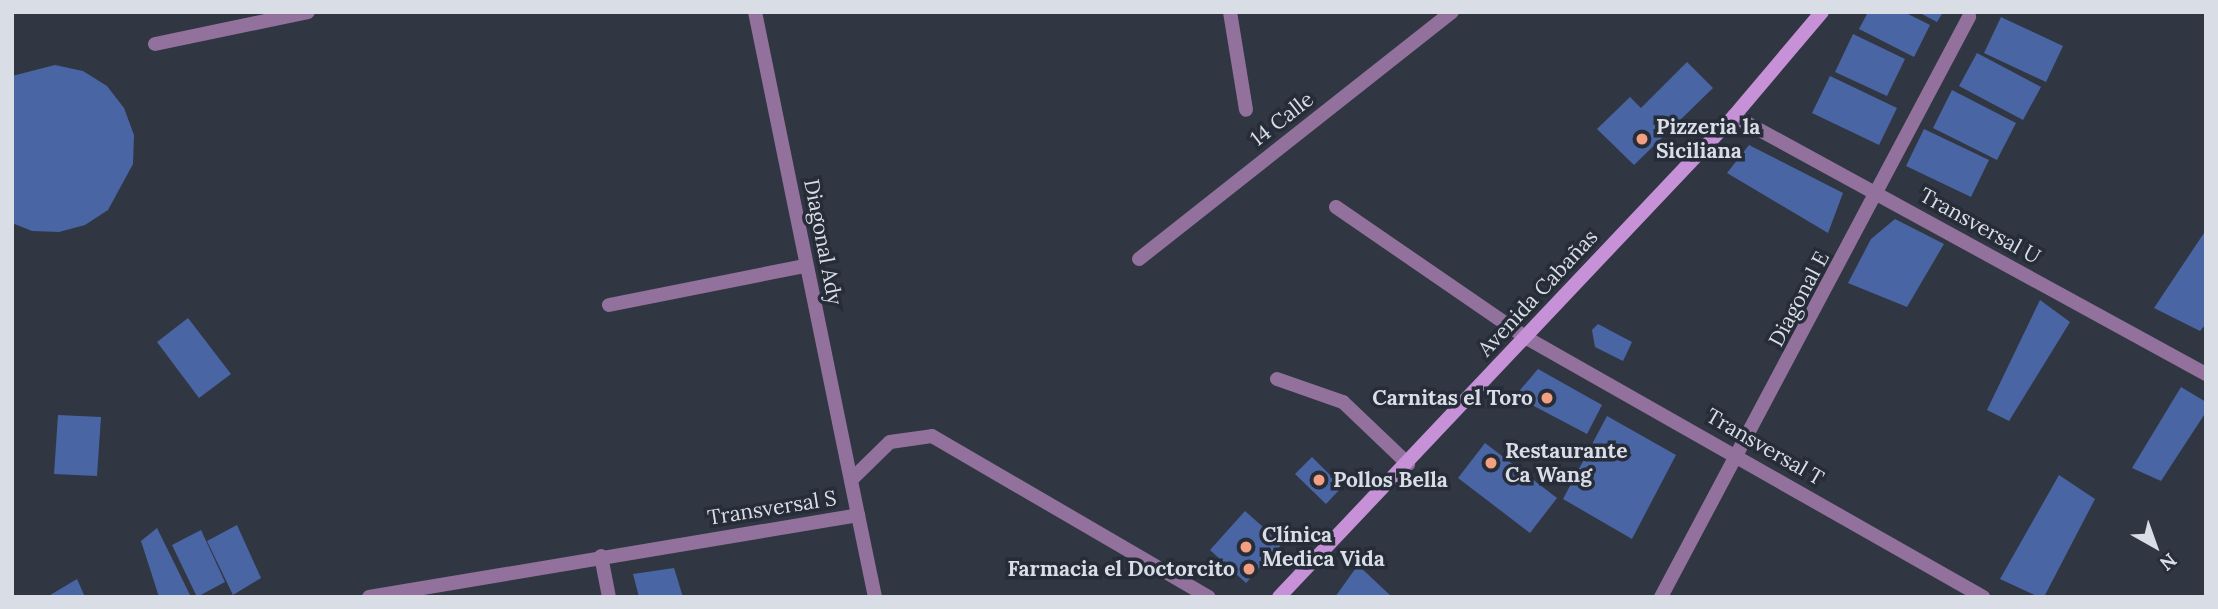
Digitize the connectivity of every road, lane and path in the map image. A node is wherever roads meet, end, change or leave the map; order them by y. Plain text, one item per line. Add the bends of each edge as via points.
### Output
1 (308, 12) edge
2 (755, 12) edge
3 (1230, 12) edge
4 (1452, 12) edge
5 (1822, 12) edge
6 (1969, 18) dead end
7 (155, 44) dead end
8 (1246, 110) dead end
9 (1734, 116) junction
10 (1877, 194) junction
11 (1336, 207) dead end
12 (1139, 259) dead end
13 (805, 266) junction
14 (609, 306) dead end
15 (1525, 337) junction
16 (2206, 374) edge
17 (1277, 379) dead end
18 (1740, 456) junction
19 (1408, 464) junction
20 (851, 480) junction
21 (858, 515) junction
22 (601, 556) junction
23 (371, 597) edge
24 (609, 597) edge
25 (875, 597) edge
26 (1209, 597) edge
27 (1279, 597) edge
28 (1661, 597) edge
29 (1983, 597) edge

1 - 7 street
2 - 13 street, Diagonal Ady
3 - 8 street
4 - 12 street, 14 Calle
5 - 9 street, Avenida Cabañas
6 - 10 street, Diagonal E
9 - 10 street, Transversal U
9 - 15 street, Avenida Cabañas
10 - 16 street, Transversal U
10 - 18 street, Diagonal E
11 - 15 street, Transversal T
13 - 14 street
13 - 20 street, Diagonal Ady
15 - 18 street, Transversal T
15 - 19 street, Avenida Cabañas
17 - 19 street via 1343,401
18 - 28 street, Diagonal E
18 - 29 street, Transversal T
19 - 27 street, Avenida Cabañas
20 - 21 street, Transversal S
20 - 26 street, Transversal S via 890,442 932,436
21 - 22 street, Transversal S
21 - 25 street
22 - 23 street, Transversal S
22 - 24 street

